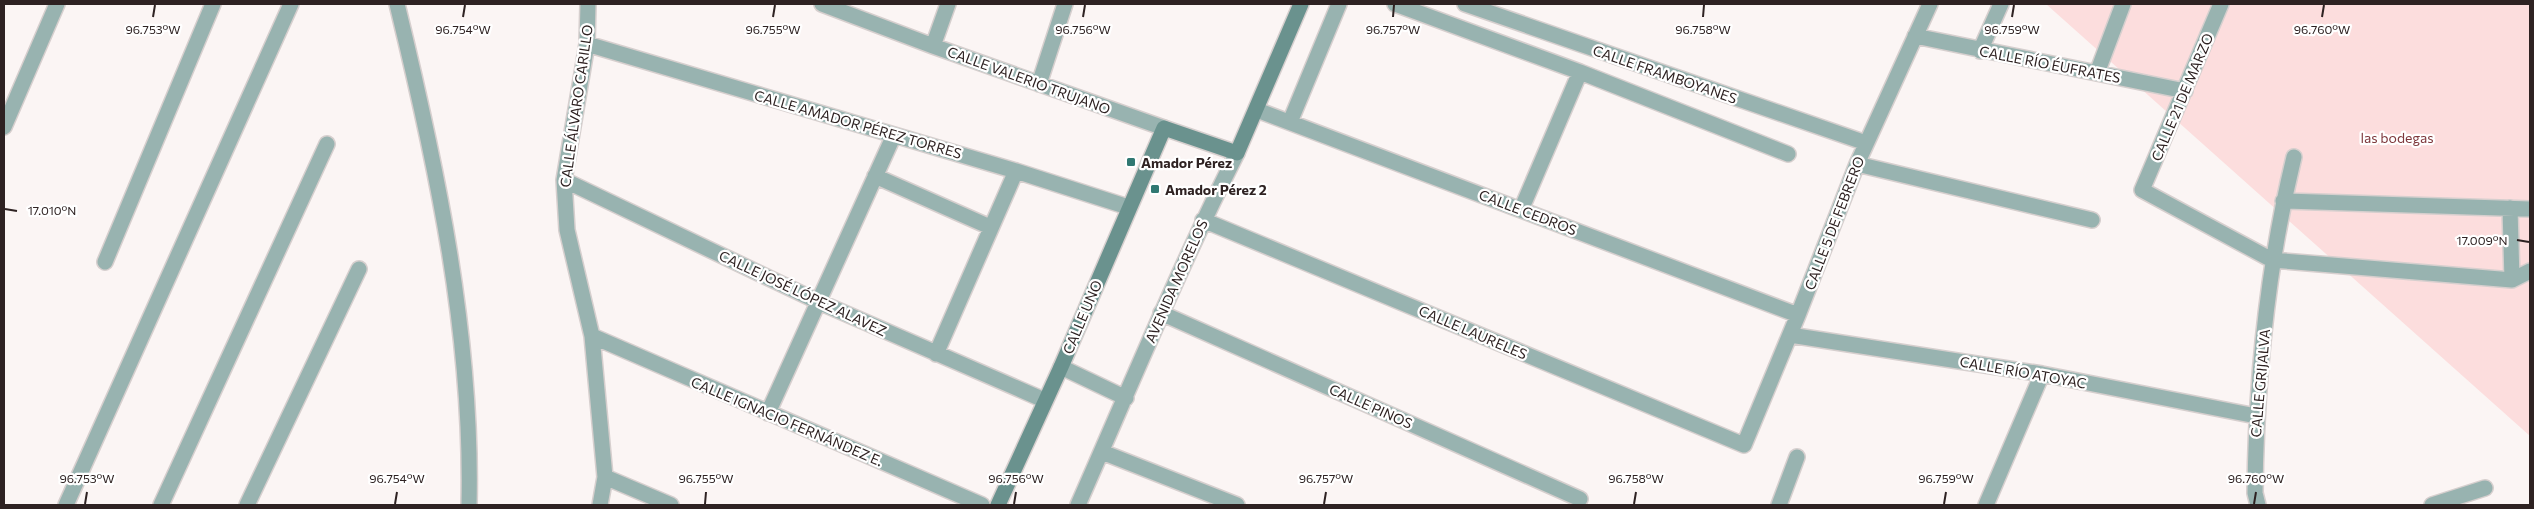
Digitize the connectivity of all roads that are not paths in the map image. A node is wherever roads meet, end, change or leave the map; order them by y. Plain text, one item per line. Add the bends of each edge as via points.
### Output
1 (58, 4) edge
2 (213, 4) edge
3 (291, 4) edge
4 (396, 4) edge
5 (588, 4) edge
6 (822, 4) edge
7 (948, 4) edge
8 (1065, 4) edge
9 (1301, 4) edge
10 (1339, 4) edge
11 (1395, 4) edge
12 (1465, 4) edge
13 (1930, 4) edge
14 (2001, 4) edge
15 (2123, 4) edge
16 (2221, 4) edge
17 (1915, 36) junction
18 (588, 44) junction
19 (933, 46) junction
20 (1980, 50) junction
21 (1580, 72) junction
22 (2097, 72) junction
23 (1039, 84) junction
24 (2185, 91) junction
25 (1257, 110) junction
26 (1290, 122) junction
27 (4, 127) edge
28 (1164, 128) junction
29 (894, 135) junction
30 (1866, 143) junction
31 (327, 144) dead end
32 (1237, 153) junction
33 (1788, 154) dead end
34 (2294, 157) dead end
35 (1857, 164) junction
36 (1016, 171) junction
37 (875, 176) junction
38 (564, 180) junction
39 (2283, 201) junction
40 (1128, 207) junction
41 (2510, 208) junction
42 (2530, 209) edge
43 (1521, 210) junction
44 (1203, 220) junction
45 (2092, 220) dead end
46 (990, 227) junction
47 (2272, 260) junction
48 (105, 262) dead end
49 (358, 269) dead end
50 (2530, 271) edge
51 (2512, 280) junction
52 (819, 302) junction
53 (1161, 314) junction
54 (1798, 315) junction
55 (1790, 335) junction
56 (592, 336) junction
57 (936, 354) junction
58 (1061, 367) junction
59 (2042, 374) junction
60 (1126, 398) junction
61 (1044, 400) junction
62 (768, 413) junction
63 (2256, 416) junction
64 (1744, 445) joint
65 (1102, 452) junction
66 (1797, 457) dead end
67 (605, 477) junction
68 (2485, 488) dead end
69 (1580, 499) dead end
70 (66, 505) edge
71 (161, 505) edge
72 (247, 505) edge
73 (469, 505) edge
74 (600, 505) edge
75 (671, 505) edge
76 (982, 505) edge
77 (998, 505) edge
78 (1078, 505) edge
79 (1237, 505) edge
80 (1779, 505) edge
81 (1986, 505) edge
82 (2258, 505) edge
83 (2432, 505) edge

1 - 27 street
2 - 48 street
3 - 70 street
4 - 73 street via 426,124 458,306 470,448
5 - 18 street, CALLE ÁLVARO CARILLO
6 - 19 street, CALLE VALERIO TRUJANO
7 - 19 street
8 - 23 street
9 - 25 street, AVENIDA MORELOS
10 - 26 street
11 - 21 street
12 - 30 street, CALLE FRAMBOYANES
13 - 17 street, CALLE 5 DE FEBRERO
14 - 20 street
15 - 22 street
16 - 24 street, CALLE 21 DE MARZO
17 - 20 street, CALLE RÍO ÉUFRATES
17 - 30 street, CALLE 5 DE FEBRERO
18 - 29 street, CALLE AMADOR PÉREZ TORRES
18 - 38 street, CALLE ÁLVARO CARILLO
19 - 23 street, CALLE VALERIO TRUJANO
20 - 22 street, CALLE RÍO ÉUFRATES
21 - 33 street
21 - 43 street
22 - 24 street, CALLE RÍO ÉUFRATES
23 - 28 street, CALLE VALERIO TRUJANO
24 - 47 street, CALLE 21 DE MARZO via 2142,190
25 - 26 street, CALLE CEDROS
25 - 32 street, AVENIDA MORELOS
26 - 43 street, CALLE CEDROS
28 - 32 street, CALLE VALERIO TRUJANO
28 - 40 street, CALLE UNO
29 - 36 street, CALLE AMADOR PÉREZ TORRES
29 - 37 street
30 - 35 street, CALLE 5 DE FEBRERO
31 - 71 street
32 - 44 street, AVENIDA MORELOS
34 - 39 street, CALLE GRIJALVA
35 - 45 street
35 - 54 street, CALLE 5 DE FEBRERO
36 - 40 street, CALLE AMADOR PÉREZ TORRES
36 - 46 street
37 - 46 street
37 - 52 street
38 - 52 street, CALLE JOSÉ LÓPEZ ALAVEZ
38 - 56 street, CALLE ÁLVARO CARILLO via 568,230
39 - 41 street
39 - 47 street, CALLE GRIJALVA
40 - 58 street, CALLE UNO
41 - 42 street
41 - 51 street
43 - 54 street, CALLE CEDROS
44 - 53 street, AVENIDA MORELOS
44 - 64 street, CALLE LAURELES
46 - 57 street
47 - 51 street
47 - 63 street, CALLE GRIJALVA
49 - 72 street
50 - 51 street
52 - 57 street, CALLE JOSÉ LÓPEZ ALAVEZ
52 - 62 street
53 - 60 street, AVENIDA MORELOS
53 - 69 street, CALLE PINOS
54 - 55 street, CALLE 5 DE FEBRERO
55 - 59 street, CALLE RÍO ATOYAC
55 - 64 street, CALLE 5 DE FEBRERO
56 - 62 street, CALLE IGNACIO FERNÁNDEZ E.
56 - 67 street, CALLE ÁLVARO CARILLO
57 - 61 street, CALLE JOSÉ LÓPEZ ALAVEZ
58 - 60 street
58 - 61 street, CALLE UNO
59 - 63 street, CALLE RÍO ATOYAC
59 - 81 street
60 - 65 street, AVENIDA MORELOS
61 - 77 street, CALLE UNO
62 - 76 street, CALLE IGNACIO FERNÁNDEZ E.
63 - 82 street, CALLE GRIJALVA via 2255,493
65 - 78 street, AVENIDA MORELOS
65 - 79 street
66 - 80 street
67 - 74 street, CALLE ÁLVARO CARILLO
67 - 75 street
68 - 83 street

